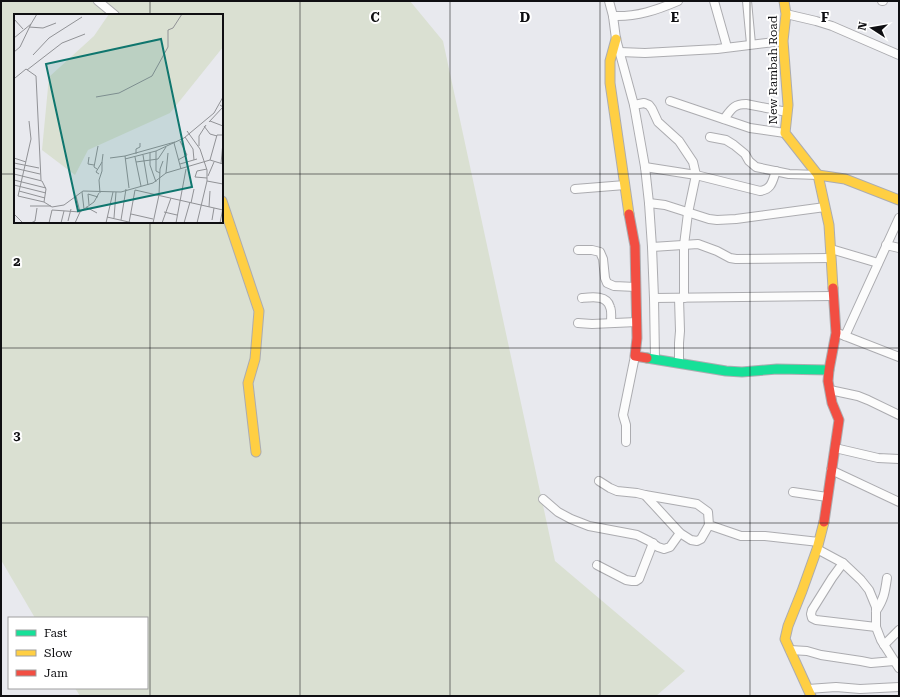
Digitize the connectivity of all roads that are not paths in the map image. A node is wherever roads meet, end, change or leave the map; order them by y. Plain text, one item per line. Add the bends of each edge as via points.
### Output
1 (98, 1) edge
2 (609, 1) edge
3 (678, 1) edge
4 (714, 1) edge
5 (747, 1) edge
6 (784, 1) edge
7 (114, 14) edge
8 (786, 14) junction
9 (613, 16) junction
10 (616, 40) junction
11 (783, 41) junction
12 (751, 44) junction
13 (727, 47) junction
14 (620, 52) junction
15 (899, 55) edge
16 (670, 101) dead end
17 (634, 105) junction
18 (787, 112) junction
19 (724, 119) junction
20 (785, 133) junction
21 (710, 137) dead end
22 (645, 167) junction
23 (776, 171) junction
24 (696, 175) junction
25 (818, 175) junction
26 (625, 185) junction
27 (575, 189) dead end
28 (899, 200) edge
29 (649, 203) junction
30 (223, 204) edge
31 (825, 207) junction
32 (688, 213) junction
33 (899, 218) edge
34 (684, 245) junction
35 (886, 245) junction
36 (652, 247) junction
37 (899, 248) edge
38 (578, 250) dead end
39 (831, 254) junction
40 (878, 264) junction
41 (636, 286) junction
42 (833, 296) junction
43 (582, 298) dead end
44 (654, 298) junction
45 (681, 298) junction
46 (636, 322) junction
47 (578, 323) dead end
48 (611, 323) junction
49 (840, 334) junction
50 (635, 356) junction
51 (899, 357) edge
52 (655, 359) junction
53 (679, 363) junction
54 (829, 370) junction
55 (830, 390) junction
56 (899, 415) edge
57 (626, 442) dead end
58 (835, 448) junction
59 (256, 452) dead end
60 (899, 459) edge
61 (831, 470) junction
62 (599, 481) dead end
63 (793, 492) dead end
64 (645, 495) junction
65 (827, 498) junction
66 (543, 499) dead end
67 (899, 502) edge
68 (709, 525) junction
69 (680, 533) junction
70 (653, 544) junction
71 (818, 546) junction
72 (844, 563) junction
73 (597, 565) dead end
74 (887, 578) dead end
75 (876, 611) junction
76 (876, 627) junction
77 (899, 630) edge
78 (884, 645) junction
79 (790, 650) junction
80 (894, 661) junction
81 (899, 668) edge
82 (899, 687) edge
83 (810, 692) edge

1 - 7 street
2 - 9 street
3 - 9 street via 660,9 628,16
4 - 13 street
5 - 12 street
6 - 8 street, New Rambah Road
8 - 11 street, New Rambah Road
8 - 15 street via 832,26
9 - 10 street
10 - 14 street
10 - 26 street via 609,69
11 - 12 street
11 - 18 street, New Rambah Road
12 - 13 street
13 - 14 street via 645,53
14 - 17 street
16 - 19 street
17 - 22 street
17 - 24 street via 649,105 658,122 679,141 693,162
18 - 19 street via 739,104 733,107
18 - 20 street, New Rambah Road
19 - 20 street via 750,128
20 - 25 street, New Rambah Road
21 - 23 street via 726,140 734,145 756,167
22 - 24 street
22 - 29 street
23 - 24 street via 772,184 766,190 760,191
23 - 25 street
24 - 32 street
25 - 28 street via 844,179
25 - 31 street
26 - 27 street
26 - 41 street via 635,246
29 - 32 street via 665,205
29 - 36 street
30 - 59 street via 259,311 255,359 248,383
31 - 32 street via 717,220
31 - 39 street
32 - 34 street
33 - 35 street
34 - 36 street
34 - 39 street via 698,244 736,259
34 - 45 street
35 - 37 street
35 - 40 street
36 - 44 street
38 - 41 street via 600,252 607,284
39 - 40 street
39 - 42 street
40 - 49 street
41 - 46 street
42 - 45 street
42 - 49 street
43 - 48 street via 596,297 607,302 611,307
44 - 45 street
44 - 52 street
45 - 53 street
46 - 48 street
46 - 50 street
47 - 48 street
49 - 51 street
49 - 54 street
50 - 52 street
50 - 57 street via 623,415
52 - 53 street
53 - 54 street via 742,372 777,369
54 - 55 street
55 - 56 street via 858,396
55 - 58 street via 839,420
58 - 60 street via 878,458
58 - 61 street
61 - 65 street
61 - 67 street
62 - 64 street via 610,488
63 - 65 street
64 - 68 street via 697,504 708,512
64 - 69 street
65 - 71 street via 824,527
66 - 70 street via 571,519 589,526 636,535
68 - 69 street via 697,541
68 - 71 street via 741,536 765,536
69 - 70 street via 670,548 664,549
70 - 73 street via 636,581 626,580
71 - 72 street
71 - 79 street via 788,626 785,639
72 - 75 street via 869,590
72 - 76 street via 812,610 812,618
74 - 75 street via 882,602
75 - 76 street
76 - 78 street
77 - 78 street
78 - 80 street
79 - 80 street via 871,663
79 - 83 street
80 - 81 street
82 - 83 street via 836,687

